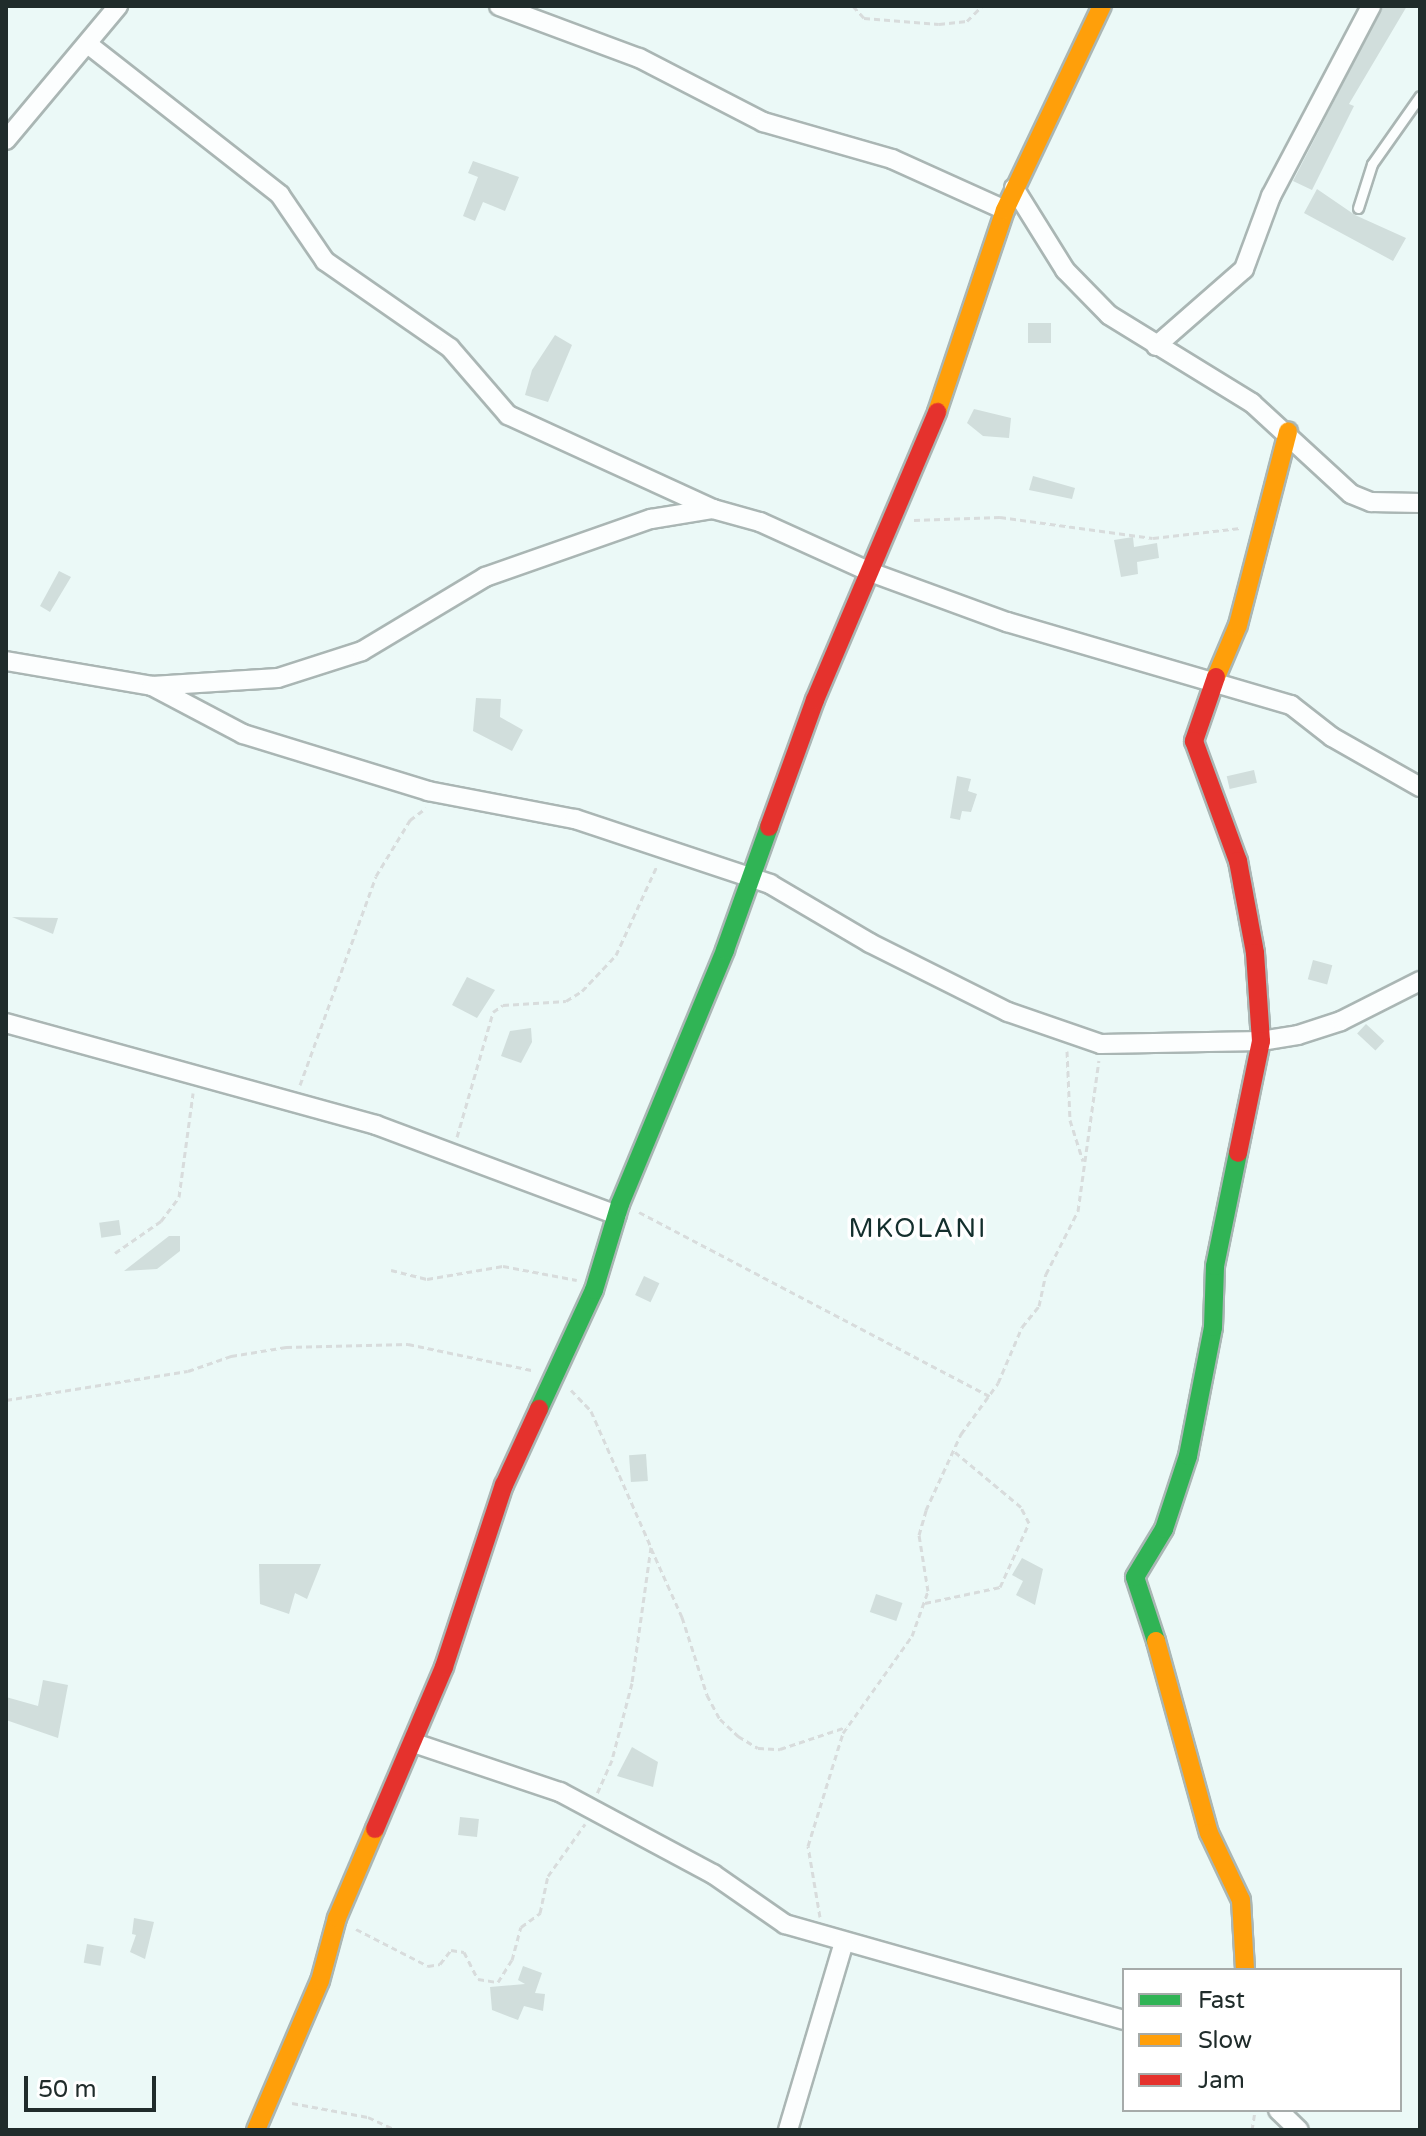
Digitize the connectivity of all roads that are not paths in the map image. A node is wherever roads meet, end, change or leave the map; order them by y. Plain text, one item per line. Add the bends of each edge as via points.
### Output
1 (118, 6) edge
2 (499, 6) edge
3 (1102, 6) edge
4 (1371, 6) edge
5 (89, 45) junction
6 (1420, 96) edge
7 (6, 140) edge
8 (1014, 188) junction
9 (1358, 208) dead end
10 (1005, 210) junction
11 (1156, 346) junction
12 (1288, 431) junction
13 (1420, 503) edge
14 (713, 509) junction
15 (870, 572) junction
16 (6, 661) edge
17 (1216, 683) junction
18 (152, 686) junction
19 (1420, 787) edge
20 (750, 878) junction
21 (1420, 981) edge
22 (6, 1023) edge
23 (1261, 1041) junction
24 (619, 1210) junction
25 (414, 1743) junction
26 (844, 1942) junction
27 (1245, 1968) edge
28 (1122, 2019) edge
29 (1280, 2112) edge
30 (256, 2130) edge
31 (788, 2130) edge
32 (1299, 2130) edge

1 - 5 street
2 - 10 street via 639,58 763,122 892,159
3 - 8 street
4 - 11 street via 1271,196 1244,269
5 - 7 street
5 - 14 street via 280,195 325,261 450,348 508,415
6 - 9 lane via 1376,157
8 - 10 street
8 - 11 street via 1065,270 1109,315
10 - 15 street via 932,427
11 - 12 street
12 - 13 street via 1319,469 1351,494 1371,502
12 - 17 street via 1238,625
14 - 15 street via 760,522
14 - 18 street via 651,519 485,577 362,651 278,678
15 - 17 street via 1007,622
15 - 20 street via 815,700
16 - 18 street
17 - 19 street via 1291,705 1332,737
17 - 23 street via 1194,741 1238,861 1255,953
18 - 20 street via 243,734 446,795 575,819
20 - 23 street via 1008,1012 1066,1035 1101,1044
20 - 24 street
21 - 23 street via 1341,1021
22 - 24 street via 294,1102
23 - 27 street via 1215,1266 1213,1327 1188,1456 1164,1529 1135,1577 1178,1707 1209,1833 1241,1900
24 - 25 street via 594,1290 504,1485
25 - 26 street via 591,1808 713,1874 771,1918
25 - 30 street via 337,1918 320,1981
26 - 28 street
26 - 31 street
29 - 32 street

